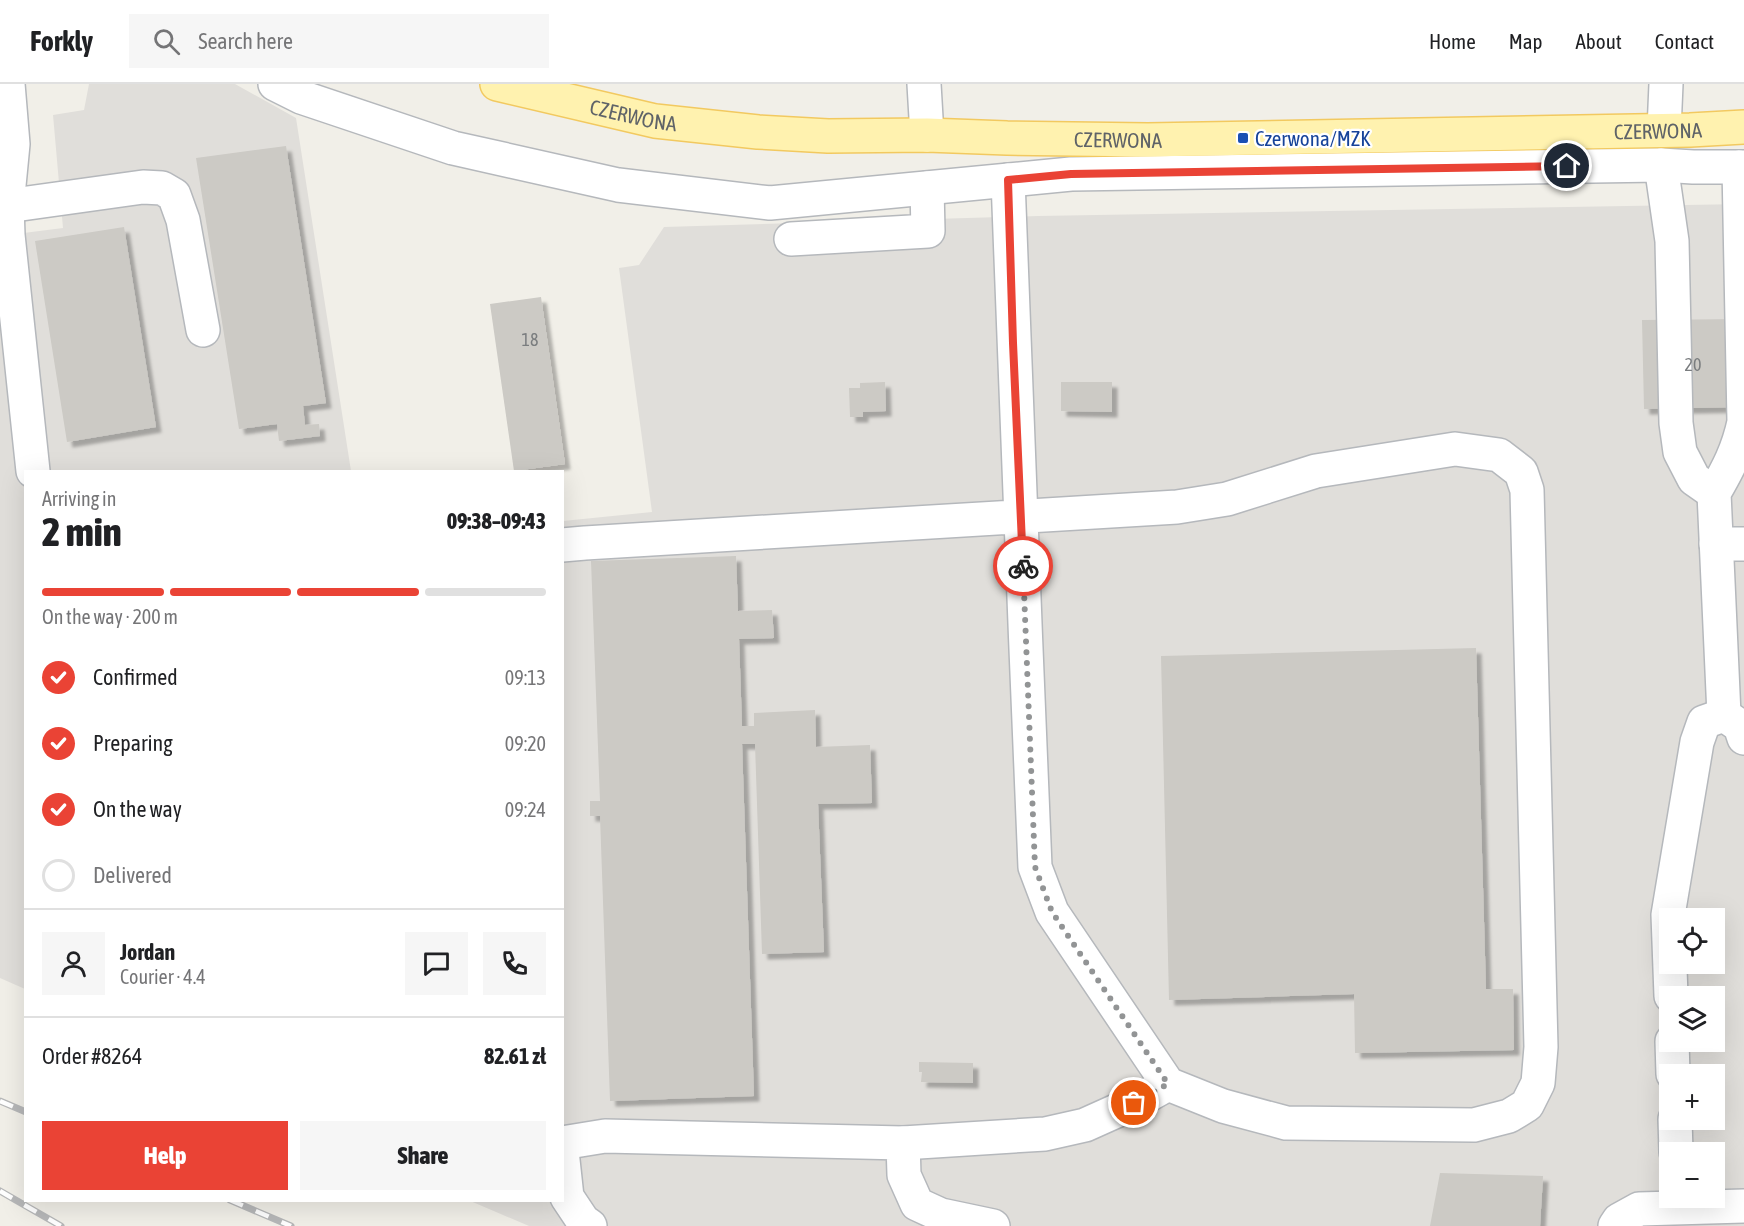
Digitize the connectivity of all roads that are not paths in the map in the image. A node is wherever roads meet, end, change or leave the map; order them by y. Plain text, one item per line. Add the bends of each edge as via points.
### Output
1 (8, 84) edge
2 (275, 84) edge
3 (497, 84) edge
4 (924, 84) edge
5 (1666, 84) edge
6 (1744, 127) edge
7 (1664, 130) junction
8 (927, 135) junction
9 (1661, 165) junction
10 (1742, 167) edge
11 (1008, 180) junction
12 (927, 188) junction
13 (4, 206) edge
14 (791, 239) dead end
15 (203, 330) dead end
16 (33, 470) edge
17 (1714, 493) junction
18 (1021, 517) junction
19 (1730, 544) edge
20 (564, 545) edge
21 (1734, 727) edge
22 (1671, 986) edge
23 (1168, 1084) junction
24 (564, 1143) edge
25 (903, 1143) junction
26 (564, 1169) edge
27 (1659, 1205) edge
28 (1725, 1205) edge
29 (1744, 1206) edge
30 (590, 1226) edge
31 (993, 1226) edge
32 (1615, 1226) edge

1 - 13 street via 13,144
2 - 12 street via 301,97 453,148 618,185 770,203
3 - 8 main road, CZERWONA via 655,121 758,132
4 - 8 street
5 - 7 street
6 - 7 main road, CZERWONA
7 - 8 main road, CZERWONA via 1148,140
9 - 10 street
9 - 11 street via 1071,174
9 - 17 street via 1672,241 1680,452 1694,479
10 - 17 street via 1744,422 1732,462
11 - 12 street
11 - 18 street
12 - 14 street via 928,231
13 - 15 street via 143,187 162,188 174,195 183,220
13 - 16 street
17 - 19 street
18 - 20 street
18 - 23 street via 1035,867 1052,912
18 - 23 street via 1177,507 1227,499 1316,471 1455,449 1499,455 1521,472 1527,490 1541,1047 1538,1083 1527,1105 1509,1116 1474,1125 1286,1123 1223,1106
19 - 21 street
21 - 22 street via 1704,723 1697,742 1668,915
23 - 25 street via 1084,1125 1045,1134
24 - 25 street via 605,1136
25 - 31 street via 904,1175 917,1203 941,1215
26 - 30 street via 567,1197
27 - 32 street via 1639,1209
28 - 29 street

